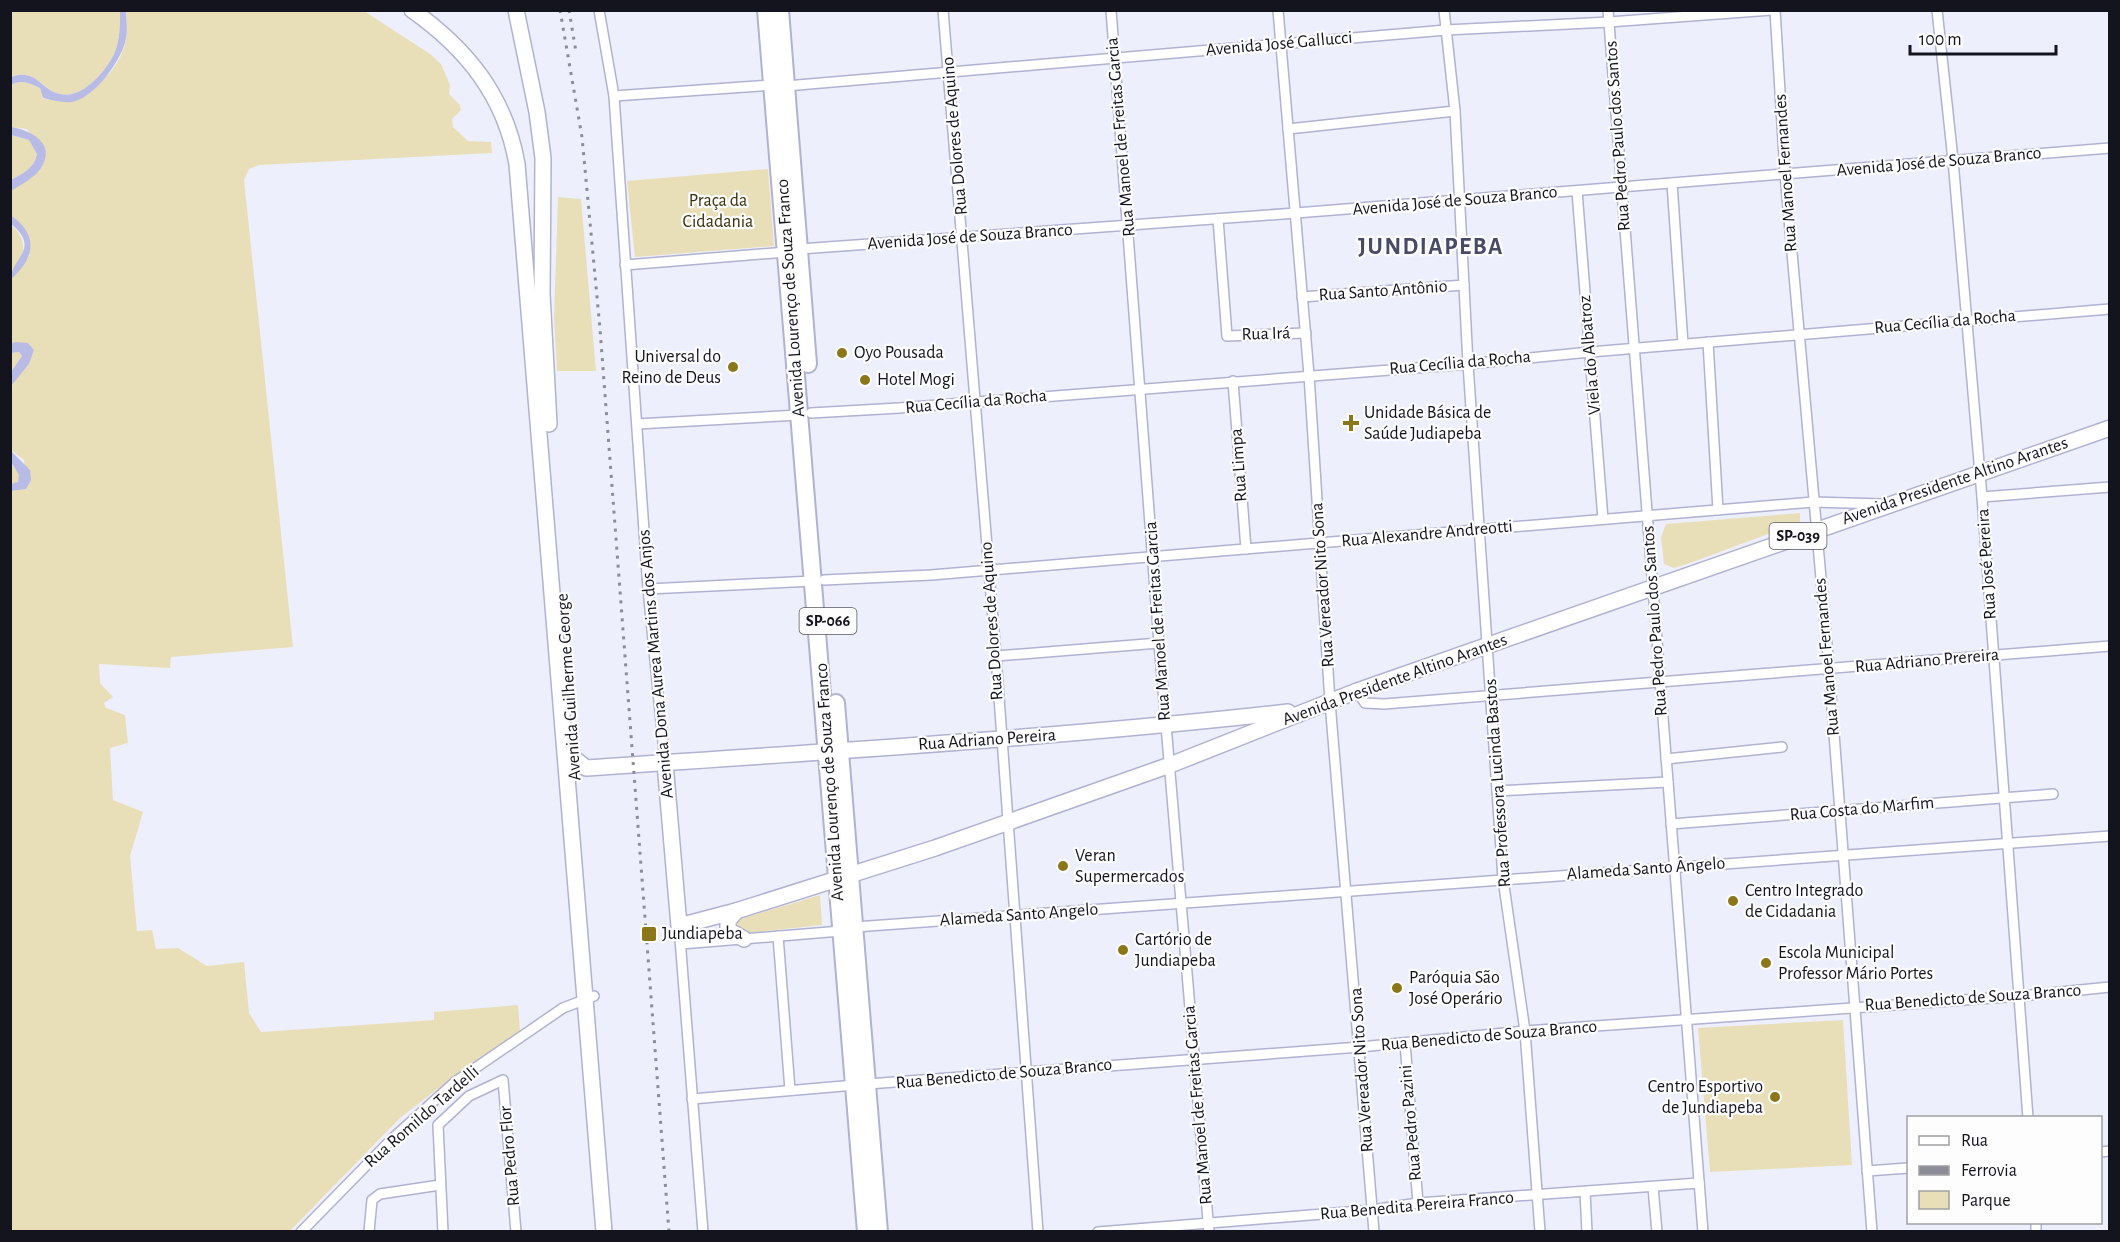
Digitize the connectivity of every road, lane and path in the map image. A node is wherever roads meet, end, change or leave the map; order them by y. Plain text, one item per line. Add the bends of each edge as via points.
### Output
1 (412, 10) edge
2 (516, 10) edge
3 (599, 10) edge
4 (766, 10) edge
5 (780, 10) edge
6 (943, 10) edge
7 (1111, 10) edge
8 (1278, 10) edge
9 (1444, 10) edge
10 (1608, 10) edge
11 (1774, 10) edge
12 (1937, 10) edge
13 (1609, 22) junction
14 (1446, 30) junction
15 (1281, 44) junction
16 (1115, 57) junction
17 (949, 72) junction
18 (780, 85) junction
19 (614, 96) junction
20 (1455, 111) junction
21 (1288, 129) junction
22 (2109, 148) edge
23 (1953, 160) junction
24 (1785, 174) junction
25 (1672, 183) junction
26 (1622, 187) junction
27 (1577, 191) junction
28 (1458, 200) junction
29 (1296, 213) junction
30 (1218, 219) junction
31 (1128, 226) junction
32 (963, 238) junction
33 (794, 251) junction
34 (625, 265) junction
35 (1464, 285) junction
36 (1302, 297) junction
37 (2109, 309) edge
38 (1965, 321) junction
39 (1306, 333) junction
40 (1799, 334) junction
41 (1708, 342) junction
42 (1683, 344) junction
43 (1634, 348) junction
44 (1590, 351) junction
45 (1468, 364) junction
46 (1309, 375) junction
47 (1233, 381) junction
48 (1141, 388) junction
49 (975, 402) junction
50 (805, 414) junction
51 (637, 424) junction
52 (2109, 428) edge
53 (1979, 473) junction
54 (2109, 487) edge
55 (1982, 497) junction
56 (1813, 502) junction
57 (1887, 504) junction
58 (1718, 510) junction
59 (1647, 516) junction
60 (1603, 519) junction
61 (1479, 530) junction
62 (1815, 530) junction
63 (1321, 543) junction
64 (1246, 549) junction
65 (1154, 557) junction
66 (989, 570) junction
67 (818, 580) junction
68 (1652, 588) junction
69 (648, 589) junction
70 (1159, 642) junction
71 (1488, 645) junction
72 (2109, 646) edge
73 (1994, 655) junction
74 (996, 656) junction
75 (1829, 668) junction
76 (1660, 682) junction
77 (1357, 691) junction
78 (1491, 697) junction
79 (1330, 702) junction
80 (1309, 710) junction
81 (1166, 726) junction
82 (1001, 738) junction
83 (1782, 747) dead end
84 (834, 752) junction
85 (1666, 759) junction
86 (665, 763) junction
87 (1170, 765) junction
88 (579, 768) junction
89 (1668, 782) junction
90 (1497, 791) junction
91 (2053, 794) dead end
92 (2004, 796) junction
93 (1840, 812) junction
94 (1008, 820) junction
95 (1671, 824) junction
96 (2109, 836) edge
97 (2007, 843) junction
98 (1844, 855) junction
99 (1674, 867) junction
100 (844, 877) junction
101 (1503, 879) junction
102 (1348, 891) junction
103 (1182, 903) junction
104 (736, 911) junction
105 (1015, 915) junction
106 (679, 926) junction
107 (848, 929) junction
108 (777, 936) junction
109 (744, 939) junction
110 (681, 944) junction
111 (2109, 987) edge
112 (2021, 996) junction
113 (589, 997) junction
114 (1854, 1006) junction
115 (1686, 1020) junction
116 (1525, 1031) junction
117 (1405, 1043) junction
118 (1360, 1047) junction
119 (1194, 1058) junction
120 (1027, 1073) junction
121 (861, 1085) junction
122 (790, 1090) junction
123 (692, 1099) junction
124 (2028, 1116) edge
125 (1907, 1168) edge
126 (1867, 1171) junction
127 (1699, 1183) junction
128 (440, 1185) junction
129 (1653, 1187) junction
130 (1586, 1192) junction
131 (1537, 1196) junction
132 (1418, 1203) junction
133 (1372, 1210) junction
134 (1209, 1227) edge
135 (1125, 1230) edge
136 (301, 1232) edge
137 (369, 1232) edge
138 (443, 1232) edge
139 (516, 1232) edge
140 (604, 1232) edge
141 (612, 1232) edge
142 (703, 1232) edge
143 (866, 1232) edge
144 (879, 1232) edge
145 (1038, 1232) edge
146 (1098, 1232) edge
147 (1374, 1232) edge
148 (1540, 1232) edge
149 (1587, 1232) edge
150 (1657, 1232) edge
151 (1703, 1232) edge
152 (1872, 1232) edge

1 - 113 main road, Avenida Guilherme George via 446,35 471,62 503,116 515,149
2 - 88 main road, Avenida Guilherme George via 541,143 543,333
3 - 19 street, Avenida Dona Aurea Martins dos Anjos
4 - 18 highway, Avenida Lourenço de Souza Franco / SP-066
5 - 18 highway, Avenida Lourenço de Souza Franco / SP-066
6 - 17 street, Rua Dolores de Aquino
7 - 16 street, Rua Manoel de Freitas Garcia
8 - 15 street, Rua Vereador Nito Sona
9 - 14 street, Rua Professora Lucinda Bastos
10 - 13 street, Rua Pedro Paulo dos Santos
11 - 13 street, Avenida José Gallucci
11 - 24 street, Rua Manoel Fernandes
12 - 23 street, Rua José Pereira
13 - 14 street, Avenida José Gallucci
13 - 26 street, Rua Pedro Paulo dos Santos
14 - 15 street, Avenida José Gallucci
14 - 20 street, Rua Professora Lucinda Bastos
15 - 16 street, Avenida José Gallucci
15 - 21 street, Rua Vereador Nito Sona
16 - 17 street, Avenida José Gallucci
16 - 31 street, Rua Manoel de Freitas Garcia
17 - 18 street, Avenida José Gallucci
17 - 32 street, Rua Dolores de Aquino
18 - 19 street, Avenida José Gallucci
18 - 33 highway, Avenida Lourenço de Souza Franco / SP-066
19 - 34 street, Avenida Dona Aurea Martins dos Anjos
20 - 21 street
20 - 28 street, Rua Professora Lucinda Bastos
21 - 29 street, Rua Vereador Nito Sona
22 - 23 street, Avenida José de Souza Branco
23 - 24 street, Avenida José de Souza Branco
23 - 38 street, Rua José Pereira
24 - 25 street, Avenida José de Souza Branco
24 - 40 street, Rua Manoel Fernandes
25 - 26 street, Avenida José de Souza Branco
25 - 42 street
26 - 27 street, Avenida José de Souza Branco
26 - 43 street, Rua Pedro Paulo dos Santos
27 - 28 street, Avenida José de Souza Branco
27 - 44 street, Viela do Albatroz
28 - 29 street, Avenida José de Souza Branco
28 - 35 street, Rua Professora Lucinda Bastos
29 - 30 street, Avenida José de Souza Branco
29 - 36 street, Rua Vereador Nito Sona
30 - 31 street, Avenida José de Souza Branco
30 - 39 street, Rua Irá via 1227,336
31 - 32 street, Avenida José de Souza Branco
31 - 48 street, Rua Manoel de Freitas Garcia
32 - 33 street, Avenida José de Souza Branco
32 - 49 street, Rua Dolores de Aquino
33 - 34 street, Avenida José de Souza Branco
33 - 50 highway, Avenida Lourenço de Souza Franco / SP-066
34 - 51 street, Avenida Dona Aurea Martins dos Anjos
35 - 36 street, Rua Santo Antônio
35 - 45 street, Rua Professora Lucinda Bastos
36 - 39 street, Rua Vereador Nito Sona
37 - 38 street, Rua Cecília da Rocha
38 - 40 street, Rua Cecília da Rocha
38 - 53 street, Rua José Pereira
39 - 46 street, Rua Vereador Nito Sona
40 - 41 street, Rua Cecília da Rocha
40 - 56 street, Rua Manoel Fernandes
41 - 42 street, Rua Cecília da Rocha
41 - 58 street
42 - 43 street, Rua Cecília da Rocha
43 - 44 street, Rua Cecília da Rocha
43 - 59 street, Rua Pedro Paulo dos Santos
44 - 45 street, Rua Cecília da Rocha
44 - 60 street, Viela do Albatroz
45 - 46 street, Rua Cecília da Rocha
45 - 61 street, Rua Professora Lucinda Bastos
46 - 47 street, Rua Cecília da Rocha
46 - 63 street, Rua Vereador Nito Sona
47 - 48 street, Rua Cecília da Rocha
47 - 64 street, Rua Limpa
48 - 49 street, Rua Cecília da Rocha
48 - 65 street, Rua Manoel de Freitas Garcia
49 - 50 street, Rua Cecília da Rocha
49 - 66 street, Rua Dolores de Aquino
50 - 51 street, Rua Cecília da Rocha
50 - 67 highway, Avenida Lourenço de Souza Franco / SP-066
51 - 69 street, Avenida Dona Aurea Martins dos Anjos
52 - 53 main road, Avenida Presidente Altino Arantes / SP-039
53 - 55 street, Rua José Pereira
53 - 57 main road, Avenida Presidente Altino Arantes / SP-039
54 - 55 street
55 - 73 street, Rua José Pereira
56 - 57 street, Rua Alexandre Andreotti
56 - 58 street, Rua Alexandre Andreotti
56 - 62 street, Rua Manoel Fernandes
57 - 62 main road, Avenida Presidente Altino Arantes / SP-039
58 - 59 street, Rua Alexandre Andreotti
59 - 60 street, Rua Alexandre Andreotti
59 - 68 street, Rua Pedro Paulo dos Santos
60 - 61 street, Rua Alexandre Andreotti
61 - 63 street, Rua Alexandre Andreotti
61 - 71 street, Rua Professora Lucinda Bastos
62 - 68 main road, Avenida Presidente Altino Arantes / SP-039
62 - 75 street, Rua Manoel Fernandes
63 - 64 street, Rua Alexandre Andreotti
63 - 79 street, Rua Vereador Nito Sona
64 - 65 street, Rua Alexandre Andreotti
65 - 66 street, Rua Alexandre Andreotti
65 - 70 street, Rua Manoel de Freitas Garcia
66 - 67 street, Rua Alexandre Andreotti
66 - 74 street, Rua Dolores de Aquino
67 - 69 street, Rua Alexandre Andreotti
67 - 84 highway, Avenida Lourenço de Souza Franco / SP-066
68 - 71 main road, Avenida Presidente Altino Arantes / SP-039
68 - 76 street, Rua Pedro Paulo dos Santos
69 - 86 street, Avenida Dona Aurea Martins dos Anjos
70 - 74 street
70 - 81 street, Rua Manoel de Freitas Garcia
71 - 77 main road, Avenida Presidente Altino Arantes / SP-039
71 - 78 street, Rua Professora Lucinda Bastos
72 - 73 street, Rua Adriano Prereira
73 - 75 street, Rua Adriano Prereira
73 - 92 street, Rua José Pereira
74 - 82 street, Rua Dolores de Aquino
75 - 76 street, Rua Adriano Prereira
75 - 93 street, Rua Manoel Fernandes
76 - 78 street, Rua Adriano Prereira
76 - 85 street, Rua Pedro Paulo dos Santos
77 - 78 street, Rua Adriano Prereira via 1365,703 1384,704
77 - 79 main road, Avenida Presidente Altino Arantes / SP-039
78 - 90 street, Rua Professora Lucinda Bastos
79 - 80 main road, Avenida Presidente Altino Arantes / SP-039
79 - 102 street, Rua Vereador Nito Sona
80 - 81 main road, Rua Adriano Pereira
80 - 87 main road, Avenida Presidente Altino Arantes
81 - 82 main road, Rua Adriano Pereira
81 - 87 street, Rua Manoel de Freitas Garcia
82 - 84 main road, Rua Adriano Pereira
82 - 94 street, Rua Dolores de Aquino
83 - 85 street
84 - 86 main road, Rua Adriano Pereira
84 - 100 highway, Avenida Lourenço de Souza Franco / SP-066
85 - 89 street, Rua Pedro Paulo dos Santos
86 - 88 main road, Rua Adriano Pereira
86 - 106 main road, Avenida Dona Aurea Martins dos Anjos
87 - 94 main road, Avenida Presidente Altino Arantes
87 - 103 street, Rua Manoel de Freitas Garcia
88 - 113 main road, Avenida Guilherme George
89 - 90 street
89 - 95 street, Rua Pedro Paulo dos Santos
90 - 101 street, Rua Professora Lucinda Bastos
91 - 92 street, Rua Costa do Marfim
92 - 93 street, Rua Costa do Marfim
92 - 97 street, Rua José Pereira
93 - 95 street, Rua Costa do Marfim
93 - 98 street, Rua Manoel Fernandes
94 - 100 main road, Avenida Presidente Altino Arantes
94 - 105 street, Rua Dolores de Aquino
95 - 99 street, Rua Pedro Paulo dos Santos
96 - 97 street, Alameda Santo Ângelo
97 - 98 street, Alameda Santo Ângelo
97 - 112 street, Rua José Pereira
98 - 99 street, Alameda Santo Ângelo
98 - 114 street, Rua Manoel Fernandes
99 - 101 street, Alameda Santo Ângelo
99 - 115 street, Rua Pedro Paulo dos Santos
100 - 104 main road, Avenida Presidente Altino Arantes
100 - 107 highway, Avenida Lourenço de Souza Franco / SP-066
101 - 102 street, Alameda Santo Ângelo
101 - 116 street, Rua Professora Lucinda Bastos
102 - 103 street, Alameda Santo Ângelo
102 - 118 street, Rua Vereador Nito Sona
103 - 105 street, Alameda Santo Angelo
103 - 119 street, Rua Manoel de Freitas Garcia
104 - 106 main road, Avenida Presidente Altino Arantes
104 - 109 main road via 728,921 728,930
105 - 107 street, Alameda Santo Angelo
105 - 120 street, Rua Dolores de Aquino
106 - 110 street, Avenida Dona Aurea Martins dos Anjos
107 - 108 street, Alameda Santo Angelo
107 - 121 highway, Avenida Lourenço de Souza Franco / SP-066
108 - 109 street, Alameda Santo Angelo
108 - 122 street
109 - 110 street, Alameda Santo Angelo
110 - 123 street, Avenida Dona Aurea Martins dos Anjos
111 - 112 street, Rua Benedicto de Souza Branco
112 - 114 street, Rua Benedicto de Souza Branco
112 - 124 street, Rua José Pereira
113 - 136 street, Rua Romildo Tardelli via 563,1008 455,1082 393,1138
113 - 140 main road, Avenida Guilherme George
113 - 141 main road, Avenida Guilherme George
114 - 115 street, Rua Benedicto de Souza Branco
114 - 126 street, Rua Manoel Fernandes
115 - 116 street, Rua Benedicto de Souza Branco
115 - 127 street, Rua Pedro Paulo dos Santos
116 - 117 street, Rua Benedicto de Souza Branco
116 - 131 street, Rua Professora Lucinda Bastos
117 - 118 street, Rua Benedicto de Souza Branco
117 - 132 street, Rua Pedro Pazini
118 - 119 street, Rua Benedicto de Souza Branco
118 - 133 street, Rua Vereador Nito Sona
119 - 120 street, Rua Benedicto de Souza Branco
119 - 134 street, Rua Manoel de Freitas Garcia
120 - 121 street, Rua Benedicto de Souza Branco
120 - 145 street, Rua Dolores de Aquino
121 - 122 street, Rua Benedicto de Souza Branco
121 - 143 highway, Avenida Lourenço de Souza Franco / SP-066
121 - 144 highway, Avenida Lourenço de Souza Franco / SP-066
122 - 123 street, Rua Benedicto de Souza Branco
123 - 142 street, Avenida Dona Aurea Martins dos Anjos
125 - 126 street
126 - 152 street, Rua Manoel Fernandes
127 - 129 street, Rua Benedita Pereira Franco
127 - 151 street, Rua Pedro Paulo dos Santos
128 - 137 street via 380,1194 372,1200
128 - 138 street
128 - 139 street, Rua Pedro Flor via 438,1125 469,1096 503,1080
129 - 130 street, Rua Benedita Pereira Franco
129 - 150 street
130 - 131 street, Rua Benedita Pereira Franco
130 - 149 street
131 - 132 street, Rua Benedita Pereira Franco
131 - 148 street, Rua Professora Lucinda Bastos
132 - 133 street, Rua Benedita Pereira Franco
133 - 134 street, Rua Benedita Pereira Franco
133 - 147 street, Rua Vereador Nito Sona
134 - 135 street, Rua Benedita Pereira Franco
135 - 146 street, Rua Benedita Pereira Franco

